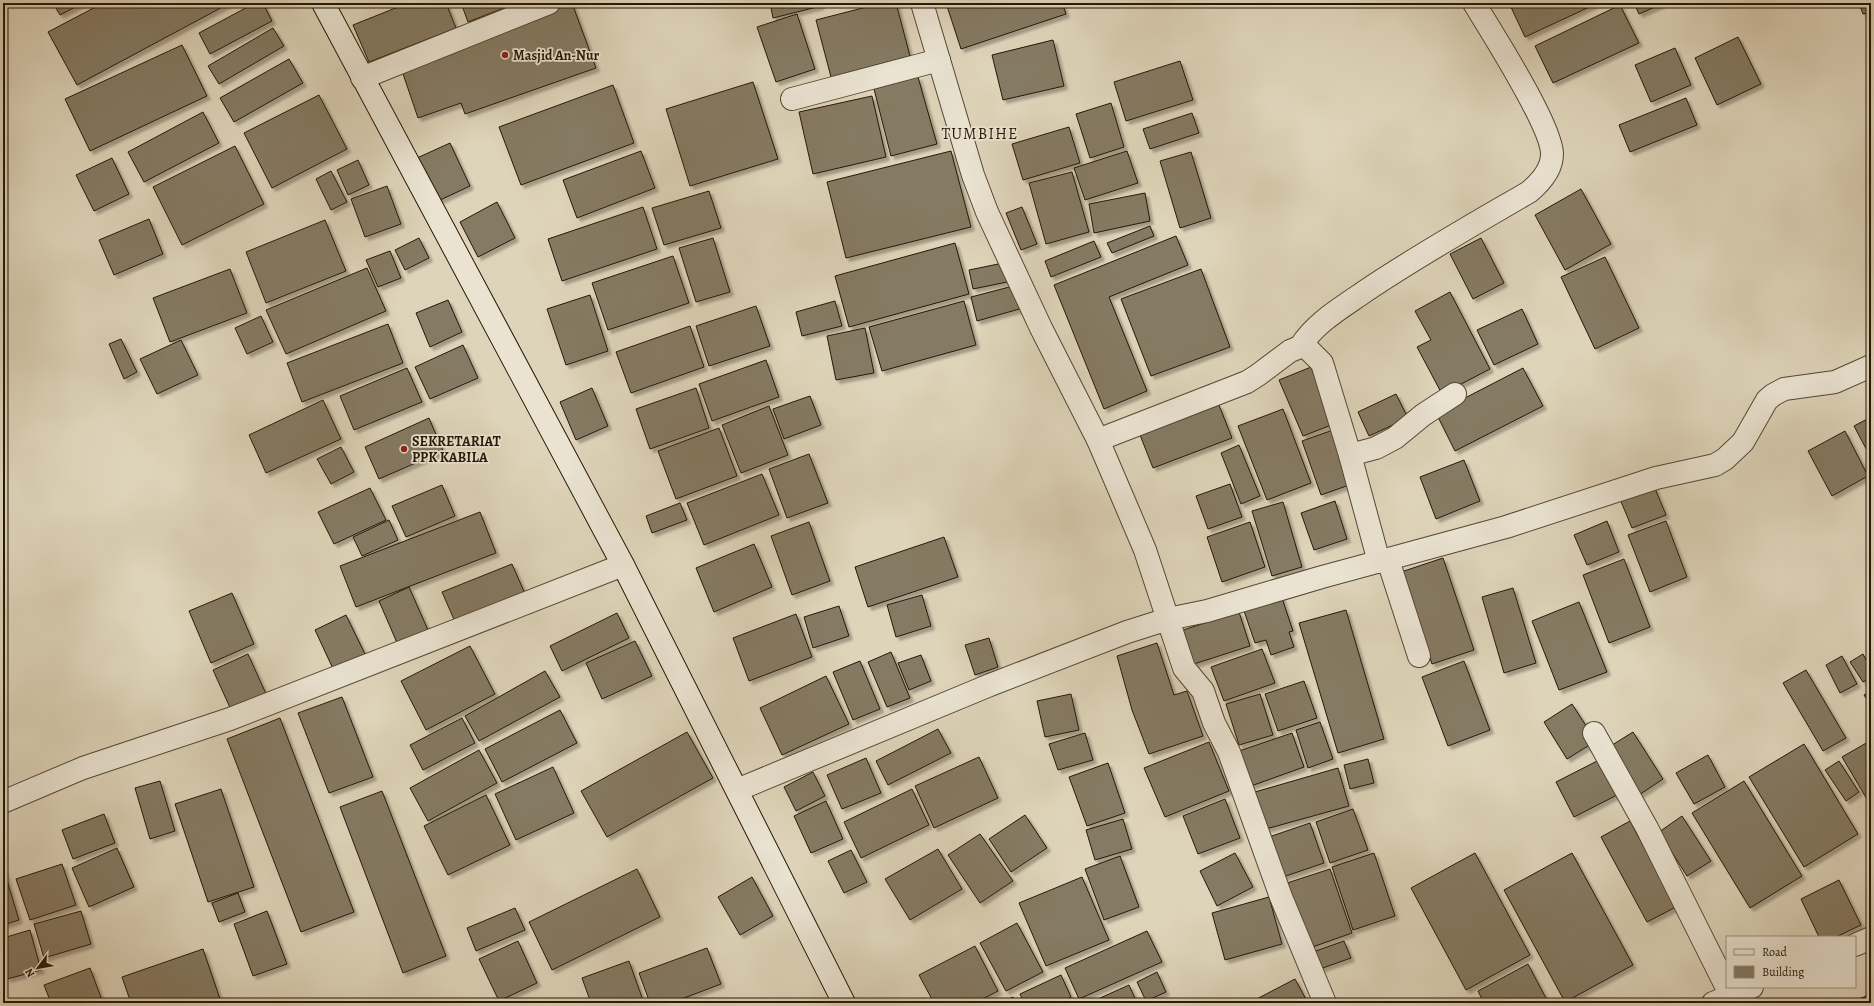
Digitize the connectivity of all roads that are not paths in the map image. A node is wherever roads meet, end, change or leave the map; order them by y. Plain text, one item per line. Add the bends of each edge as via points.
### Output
1 (323, 3) edge
2 (549, 3) edge
3 (922, 3) edge
4 (1474, 3) edge
5 (939, 60) junction
6 (362, 78) junction
7 (792, 99) dead end
8 (1300, 347) junction
9 (1871, 366) edge
10 (1455, 394) dead end
11 (1098, 440) junction
12 (1350, 455) junction
13 (1383, 561) junction
14 (622, 565) junction
15 (1168, 618) junction
16 (1419, 656) dead end
17 (1594, 734) dead end
18 (737, 790) junction
19 (3, 802) edge
20 (1871, 938) edge
21 (1856, 945) edge
22 (1750, 988) edge
23 (1722, 999) edge
24 (844, 1003) edge
25 (1325, 1003) edge

1 - 6 street
2 - 6 street
3 - 5 street
4 - 8 street via 1523,87 1550,140 1552,155 1549,171 1529,192 1388,276 1344,306 1313,330
5 - 7 street
5 - 11 street via 973,175 987,212 1041,328
6 - 14 street
8 - 11 street via 1290,351 1258,376 1246,382
8 - 12 street via 1310,350 1322,363
9 - 13 street via 1835,382 1784,389 1773,395 1767,400 1743,442 1725,459 1714,465 1656,478 1506,527
10 - 12 street via 1423,414 1395,438 1376,448
11 - 15 street via 1145,550
12 - 13 street
13 - 15 street via 1207,611
13 - 16 street
14 - 18 street
14 - 19 street via 230,719 83,768
15 - 18 street via 1078,650
15 - 25 street via 1184,668 1203,692 1214,723 1229,752 1282,897
17 - 23 street via 1647,828
18 - 24 street
20 - 21 street
22 - 23 street

